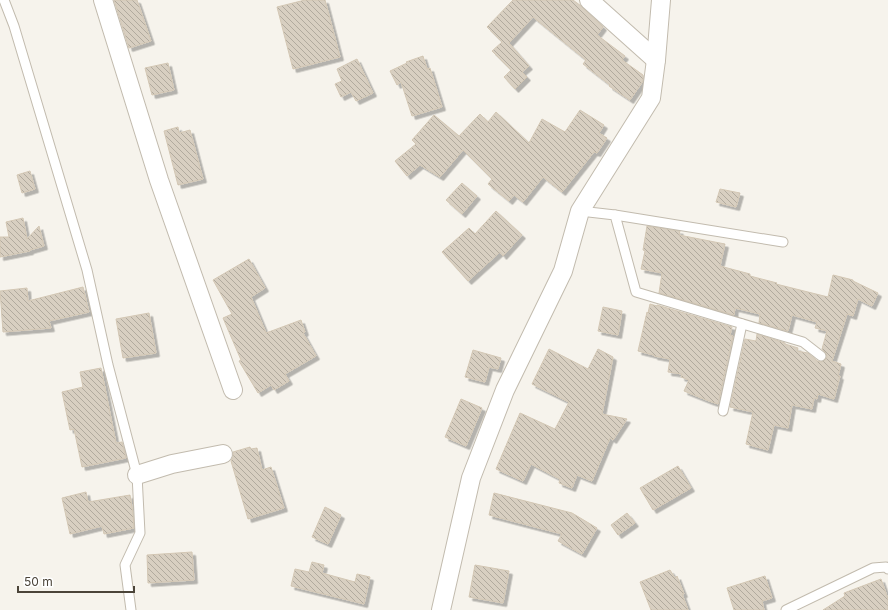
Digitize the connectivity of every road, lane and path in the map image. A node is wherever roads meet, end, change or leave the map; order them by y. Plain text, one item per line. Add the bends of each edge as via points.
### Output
1 (4, 0) edge
2 (103, 0) edge
3 (590, 0) edge
4 (661, 0) edge
5 (656, 60) junction
6 (580, 211) junction
7 (615, 215) junction
8 (783, 242) dead end
9 (742, 324) junction
10 (822, 356) dead end
11 (233, 390) dead end
12 (722, 411) dead end
13 (223, 454) dead end
14 (137, 474) junction
15 (888, 570) edge
16 (131, 610) edge
17 (440, 610) edge
18 (786, 610) edge

1 - 14 lane via 87,270 108,365
2 - 11 street via 159,180
3 - 5 street
4 - 5 street
5 - 6 street via 650,98
6 - 7 lane
6 - 17 street via 563,271 505,390 470,478
7 - 8 lane
7 - 9 lane via 636,292
9 - 10 lane via 803,342
9 - 12 lane
13 - 14 street
14 - 16 lane via 140,533 125,565
15 - 18 lane via 886,567 873,568

